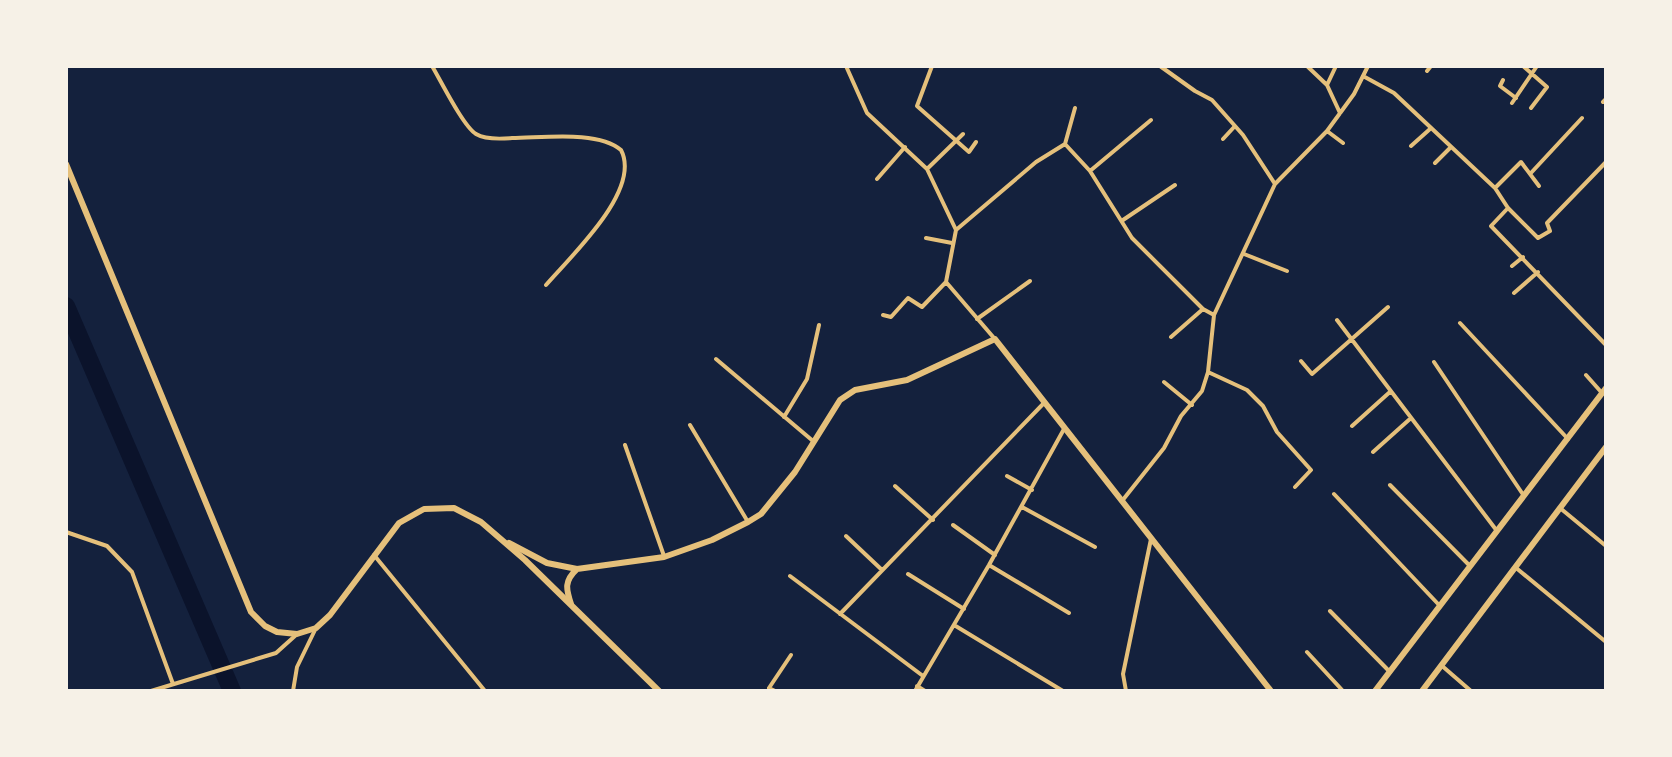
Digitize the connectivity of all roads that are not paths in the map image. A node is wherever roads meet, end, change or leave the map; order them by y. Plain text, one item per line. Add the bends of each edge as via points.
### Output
1 (432, 66) edge
2 (846, 66) edge
3 (932, 66) edge
4 (1160, 66) edge
5 (1307, 66) edge
6 (1368, 66) edge
7 (1523, 66) edge
8 (1537, 66) edge
9 (1335, 67) edge
10 (1533, 73) junction
11 (1363, 76) junction
12 (1503, 80) dead end
13 (1327, 85) junction
14 (1516, 98) junction
15 (1512, 103) dead end
16 (1075, 108) dead end
17 (1531, 108) dead end
18 (1340, 113) junction
19 (1582, 118) dead end
20 (1151, 120) dead end
21 (1235, 126) junction
22 (1430, 129) junction
23 (1327, 131) junction
24 (963, 134) dead end
25 (1223, 139) dead end
26 (957, 140) junction
27 (976, 142) dead end
28 (1343, 143) dead end
29 (1065, 144) junction
30 (1411, 146) dead end
31 (905, 147) junction
32 (1450, 148) junction
33 (1606, 162) edge
34 (1435, 163) dead end
35 (66, 164) edge
36 (927, 169) junction
37 (1090, 171) junction
38 (1530, 174) junction
39 (877, 179) dead end
40 (1275, 184) junction
41 (1175, 185) dead end
42 (1539, 186) dead end
43 (1495, 188) junction
44 (1508, 208) junction
45 (1123, 220) junction
46 (956, 230) junction
47 (926, 238) dead end
48 (952, 243) junction
49 (1244, 254) junction
50 (1523, 257) junction
51 (1512, 266) dead end
52 (1287, 271) dead end
53 (1538, 272) junction
54 (1030, 281) dead end
55 (946, 282) junction
56 (546, 285) dead end
57 (1514, 293) dead end
58 (1388, 307) dead end
59 (1203, 309) junction
60 (883, 315) dead end
61 (1214, 315) junction
62 (977, 319) junction
63 (1337, 320) dead end
64 (1460, 323) dead end
65 (819, 325) dead end
66 (1171, 337) dead end
67 (995, 339) junction
68 (1351, 339) junction
69 (1606, 345) edge
70 (716, 359) dead end
71 (1301, 361) dead end
72 (1434, 362) dead end
73 (1208, 372) junction
74 (1586, 375) dead end
75 (1164, 382) dead end
76 (1391, 391) junction
77 (1604, 391) edge
78 (1044, 403) junction
79 (1192, 405) junction
80 (784, 417) junction
81 (1411, 418) junction
82 (690, 425) dead end
83 (1352, 426) dead end
84 (1064, 428) junction
85 (1568, 439) junction
86 (813, 441) junction
87 (625, 445) dead end
88 (1606, 448) edge
89 (1373, 452) dead end
90 (1007, 476) dead end
91 (1390, 485) dead end
92 (895, 486) dead end
93 (1295, 487) dead end
94 (1032, 490) junction
95 (1334, 494) dead end
96 (1524, 496) junction
97 (1122, 501) junction
98 (1022, 507) junction
99 (1560, 508) junction
100 (933, 520) junction
101 (748, 522) junction
102 (953, 525) dead end
103 (1497, 531) junction
104 (66, 532) edge
105 (846, 536) dead end
106 (1151, 539) junction
107 (502, 540) junction
108 (1606, 546) edge
109 (1095, 547) dead end
110 (374, 555) junction
111 (995, 555) junction
112 (664, 557) junction
113 (989, 565) junction
114 (1470, 566) junction
115 (1515, 567) junction
116 (577, 569) junction
117 (883, 571) junction
118 (908, 574) dead end
119 (790, 576) dead end
120 (571, 604) junction
121 (1440, 606) junction
122 (964, 609) junction
123 (1330, 611) dead end
124 (1069, 613) dead end
125 (840, 614) junction
126 (954, 625) junction
127 (316, 628) junction
128 (297, 634) junction
129 (1606, 642) edge
130 (1307, 652) dead end
131 (791, 655) dead end
132 (1441, 665) junction
133 (1390, 672) junction
134 (923, 676) junction
135 (173, 684) junction
136 (916, 689) edge
137 (151, 691) edge
138 (293, 691) edge
139 (485, 691) edge
140 (659, 691) edge
141 (775, 691) edge
142 (925, 691) edge
143 (1063, 691) edge
144 (1126, 691) edge
145 (1271, 691) edge
146 (1343, 691) edge
147 (1375, 691) edge
148 (1422, 691) edge
149 (1471, 691) edge

1 - 56 street via 477,135 576,137 601,140 621,150 626,167 621,189
2 - 31 street via 867,113
3 - 26 street via 917,106
4 - 21 street via 1212,100
5 - 13 street
6 - 11 street
7 - 10 street
8 - 10 street
9 - 13 street
10 - 14 street
10 - 17 street via 1547,87
11 - 18 street
11 - 22 street via 1394,93
12 - 14 street via 1500,86
13 - 18 street
14 - 15 street
16 - 29 street
18 - 23 street
19 - 38 street
20 - 37 street
21 - 25 street
21 - 40 street
22 - 30 street
22 - 32 street
23 - 28 street
23 - 40 street
24 - 26 street
26 - 27 street via 969,152
26 - 36 street
29 - 37 street
29 - 46 street
31 - 36 street
31 - 39 street
32 - 34 street
32 - 43 street
33 - 44 street via 1547,223 1550,231 1538,238
35 - 128 main road via 251,612 271,629
36 - 46 street
37 - 45 street
38 - 42 street
38 - 43 street via 1521,162
40 - 49 street
41 - 45 street
43 - 44 street
44 - 50 street via 1491,226
45 - 59 street via 1132,238
46 - 48 street
47 - 48 street
48 - 55 street
49 - 52 street
49 - 61 street
50 - 51 street
50 - 53 street
53 - 57 street
53 - 69 street
54 - 62 street
55 - 60 street via 922,307 908,298 891,317
55 - 62 street
58 - 68 street
59 - 61 street
59 - 66 street
61 - 73 street
62 - 67 street
63 - 68 street
64 - 85 street
65 - 80 street via 807,379
67 - 78 main road
67 - 86 main road via 907,380 855,390 840,400
68 - 71 street via 1312,374
68 - 76 street
70 - 80 street
72 - 96 street
73 - 79 street
73 - 93 street via 1247,390 1263,406 1277,432 1311,470
74 - 77 street
75 - 79 street
76 - 81 street
76 - 83 street
77 - 85 main road
78 - 84 main road
78 - 100 street
79 - 97 street
80 - 86 street
81 - 89 street
81 - 103 street
82 - 101 street
84 - 94 street
84 - 97 main road
85 - 96 main road
86 - 101 main road via 795,472
87 - 112 street
88 - 99 main road
90 - 94 street
91 - 114 street
92 - 100 street
94 - 98 street
95 - 121 street
96 - 103 main road
97 - 106 main road
98 - 109 street
98 - 111 street
99 - 108 street
99 - 115 main road
100 - 117 street
101 - 112 main road
102 - 111 street
103 - 114 main road
104 - 135 street via 107,546 132,572
105 - 117 street
106 - 144 street via 1123,674
106 - 145 main road
107 - 110 main road via 472,515 434,508 399,523
107 - 116 main road via 547,563
107 - 120 main road
110 - 127 main road
110 - 139 street
111 - 113 street
112 - 116 main road
113 - 122 street
113 - 124 street
114 - 121 main road
115 - 129 street
115 - 132 main road
116 - 120 main road via 566,588
117 - 125 street
118 - 122 street
119 - 125 street
120 - 140 main road
121 - 133 main road
122 - 126 street
123 - 133 street
125 - 134 street
126 - 134 street
126 - 143 street
127 - 128 main road
127 - 138 street via 297,667
128 - 135 street via 283,649 258,660
130 - 146 street
131 - 141 street via 769,688
132 - 148 main road
132 - 149 street
133 - 147 main road
134 - 136 street
135 - 137 street
136 - 142 street

